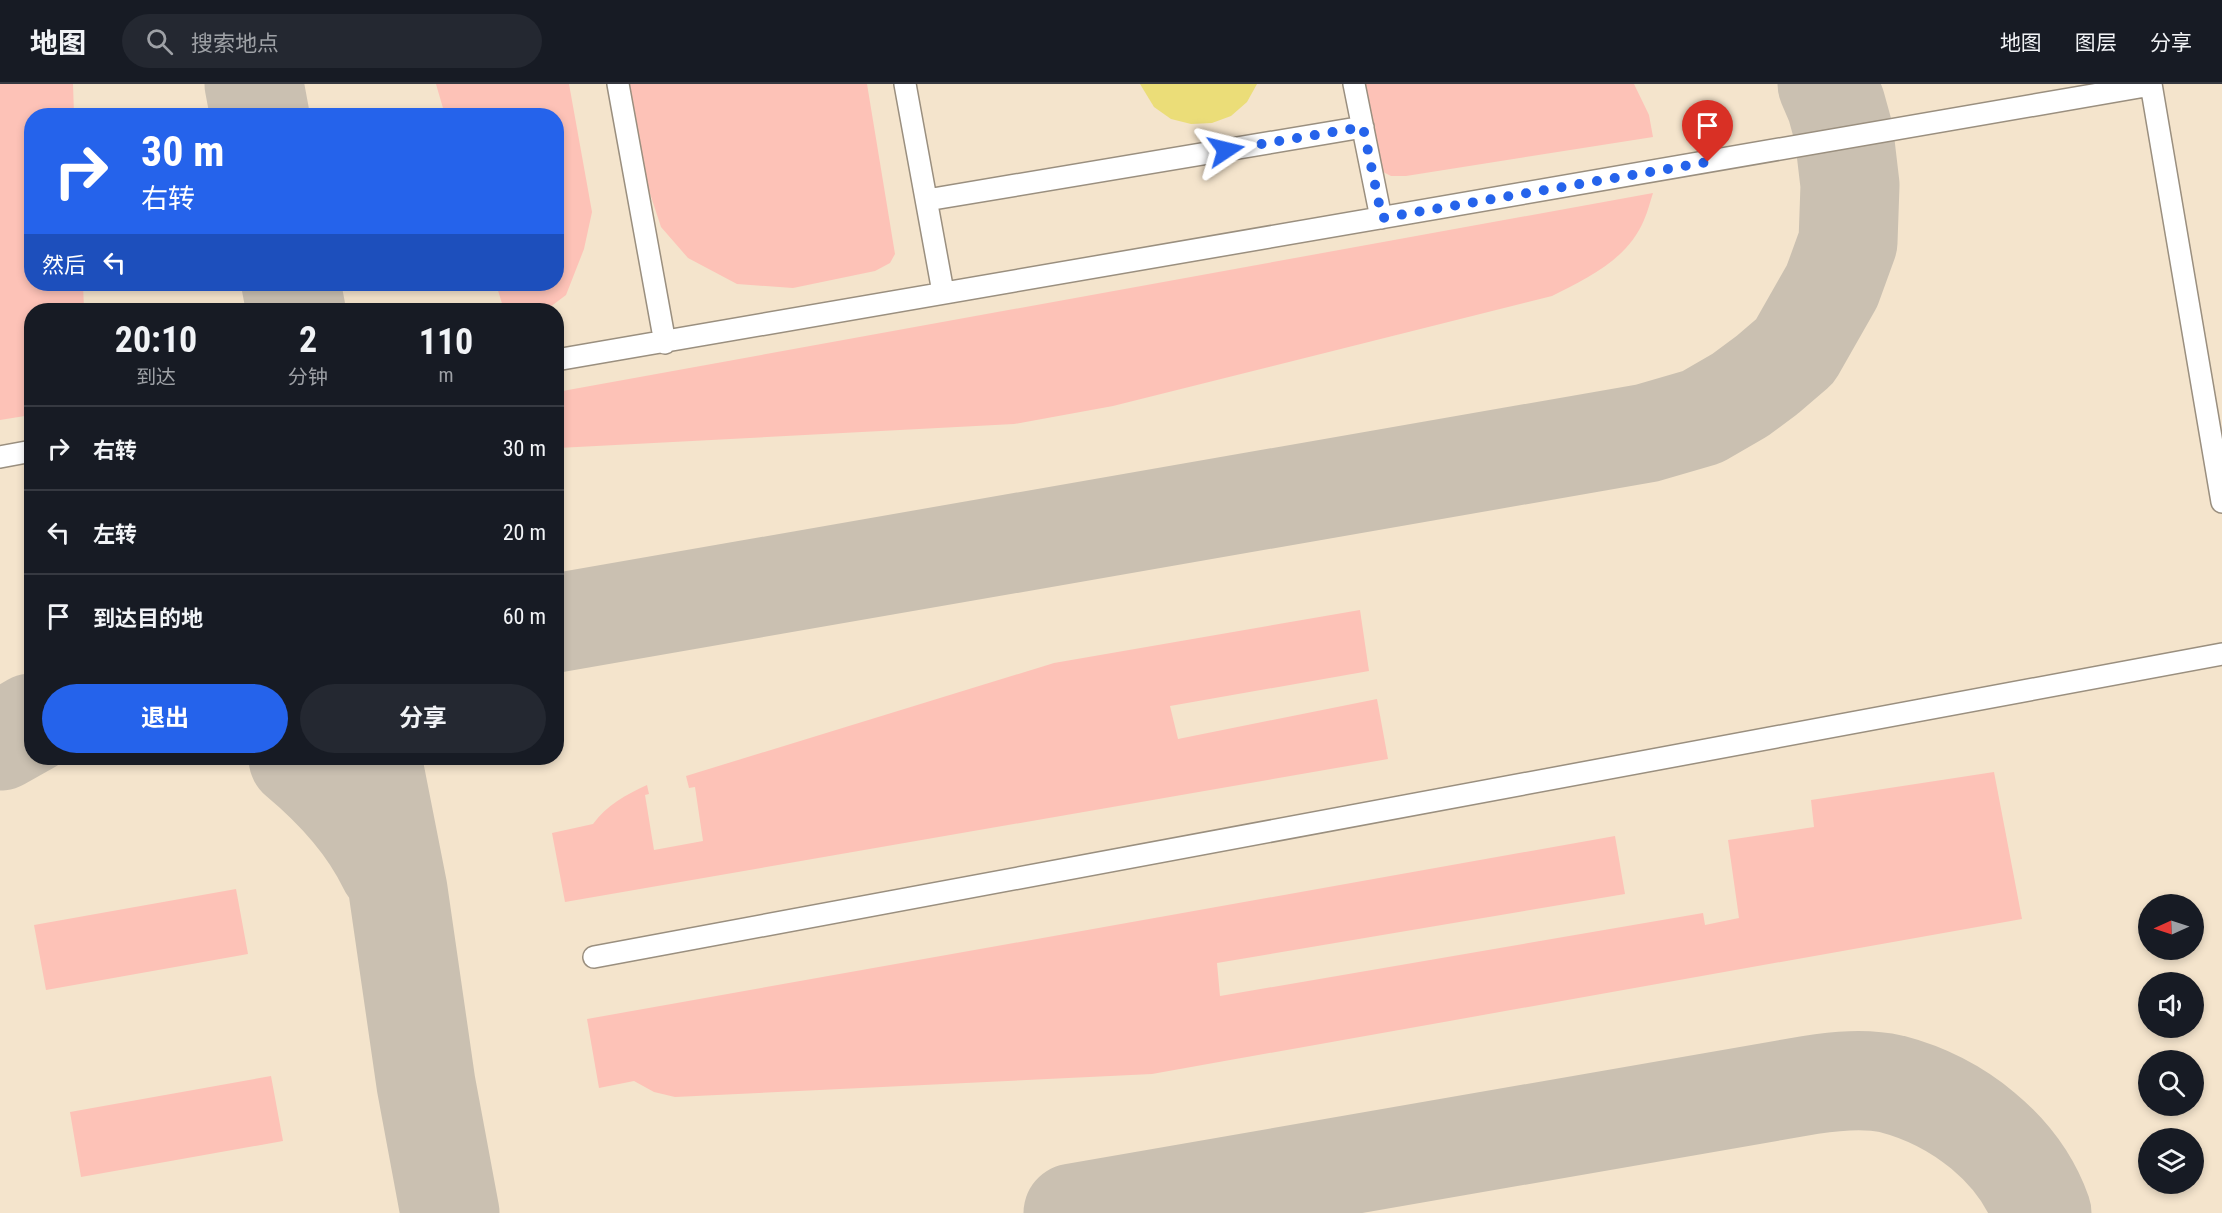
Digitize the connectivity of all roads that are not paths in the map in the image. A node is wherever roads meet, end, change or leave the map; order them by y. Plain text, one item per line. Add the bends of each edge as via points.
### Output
1 (618, 84) edge
2 (905, 84) edge
3 (1354, 84) edge
4 (2151, 85) edge
5 (1363, 127) junction
6 (927, 200) junction
7 (1382, 218) junction
8 (943, 292) junction
9 (665, 343) junction
10 (564, 359) edge
11 (24, 453) edge
12 (0, 457) edge
13 (2222, 502) edge
14 (2222, 654) edge
15 (594, 957) dead end

1 - 9 lane
2 - 6 lane
3 - 5 lane
4 - 7 lane
4 - 13 lane
5 - 6 lane
5 - 7 lane
6 - 8 lane
7 - 8 lane
8 - 9 lane
9 - 10 lane
11 - 12 lane
14 - 15 lane

